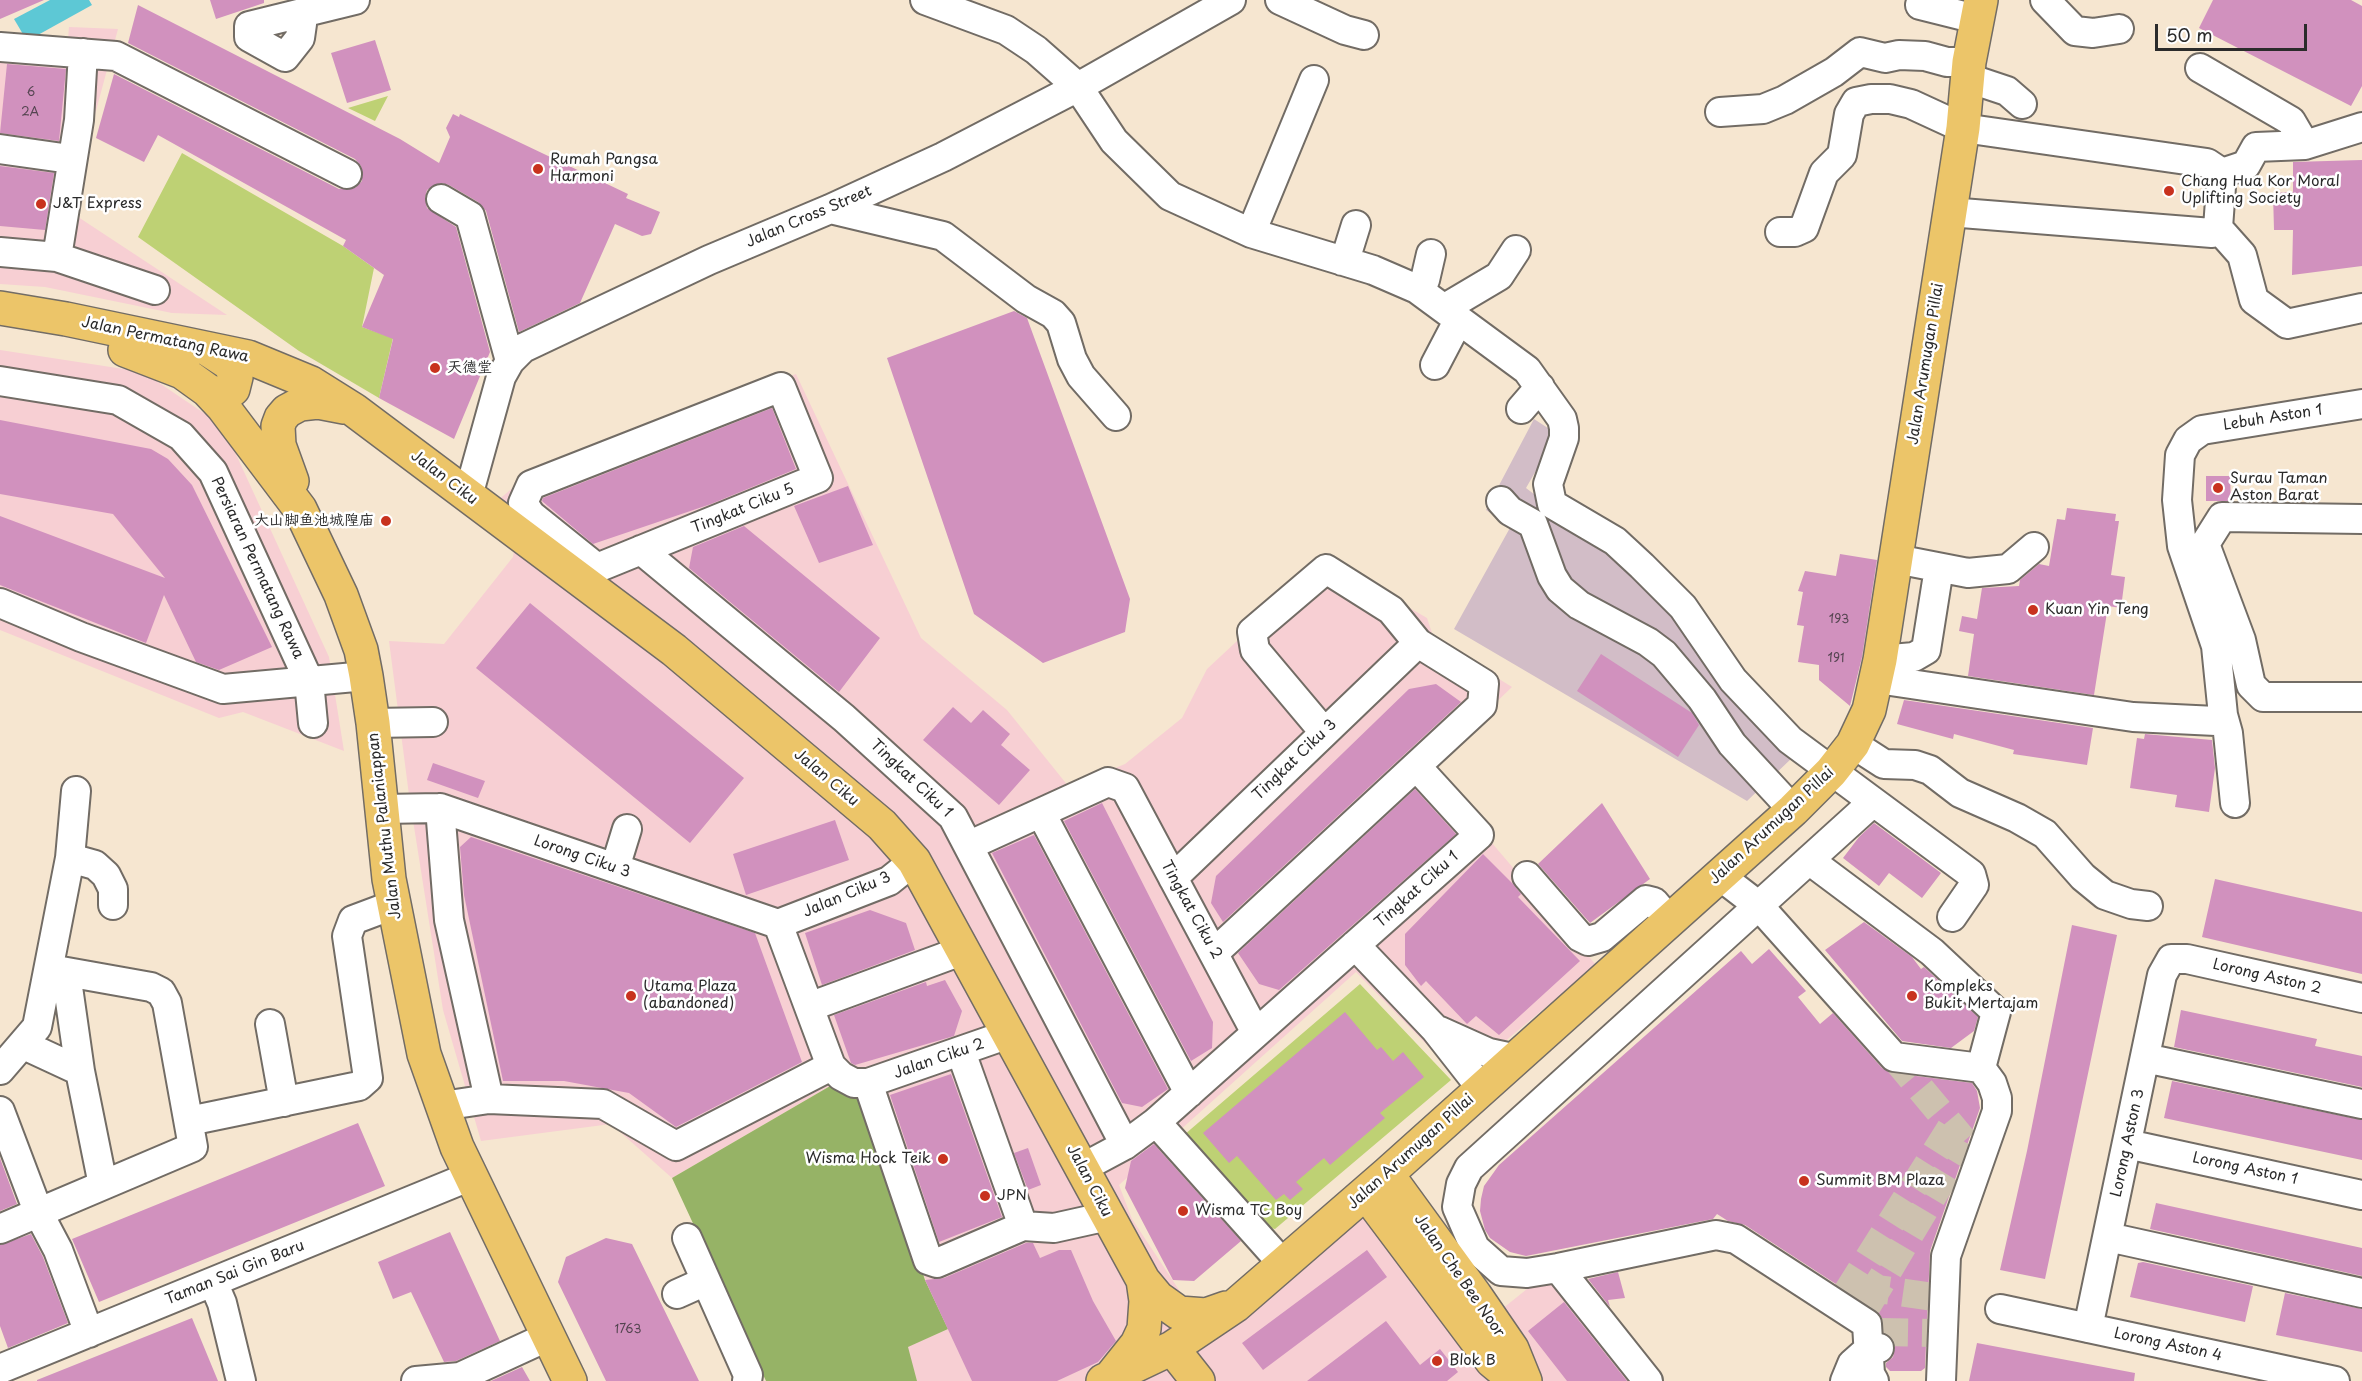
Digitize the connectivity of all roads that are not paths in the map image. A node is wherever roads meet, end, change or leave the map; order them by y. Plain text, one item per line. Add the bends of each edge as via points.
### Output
1 (355, 0) edge
2 (925, 0) edge
3 (1231, 0) edge
4 (1280, 0) edge
5 (2045, 0) edge
6 (1920, 5) dead end
7 (1978, 9) edge
8 (299, 15) dead end
9 (2119, 29) dead end
10 (1365, 35) dead end
11 (0, 47) edge
12 (83, 53) junction
13 (2200, 68) dead end
14 (1969, 70) junction
15 (1314, 80) dead end
16 (1078, 87) junction
17 (2022, 104) dead end
18 (1720, 112) dead end
19 (2362, 127) edge
20 (1963, 128) junction
21 (2305, 145) junction
22 (0, 149) edge
23 (70, 159) junction
24 (2222, 173) junction
25 (347, 174) dead end
26 (441, 199) dead end
27 (830, 209) junction
28 (1949, 212) junction
29 (1356, 225) dead end
30 (2218, 228) junction
31 (1780, 232) dead end
32 (1251, 233) junction
33 (1516, 250) dead end
34 (0, 252) edge
35 (1431, 254) dead end
36 (57, 257) junction
37 (1342, 261) junction
38 (1418, 289) junction
39 (155, 290) dead end
40 (0, 308) edge
41 (2362, 308) edge
42 (1451, 314) junction
43 (0, 329) edge
44 (207, 349) junction
45 (510, 361) junction
46 (1435, 365) dead end
47 (0, 381) edge
48 (1540, 387) junction
49 (207, 390) junction
50 (2362, 404) edge
51 (1521, 409) dead end
52 (354, 410) junction
53 (1116, 416) dead end
54 (468, 496) junction
55 (1501, 501) dead end
56 (300, 509) junction
57 (2362, 519) edge
58 (2034, 547) dead end
59 (640, 550) junction
60 (1896, 559) junction
61 (1939, 568) junction
62 (586, 572) junction
63 (0, 603) edge
64 (1418, 643) junction
65 (1878, 669) junction
66 (366, 676) junction
67 (309, 681) junction
68 (2362, 696) edge
69 (2223, 715) junction
70 (433, 722) dead end
71 (313, 723) dead end
72 (374, 723) junction
73 (1324, 732) junction
74 (1853, 744) junction
75 (1416, 766) junction
76 (1831, 772) junction
77 (76, 791) dead end
78 (1873, 802) junction
79 (2235, 803) dead end
80 (440, 808) junction
81 (382, 809) junction
82 (1793, 810) junction
83 (1041, 813) junction
84 (627, 829) dead end
85 (970, 845) junction
86 (70, 858) junction
87 (1809, 860) junction
88 (914, 861) junction
89 (615, 868) junction
90 (1527, 876) dead end
91 (1720, 876) junction
92 (1173, 878) junction
93 (113, 905) dead end
94 (393, 905) junction
95 (1759, 906) junction
96 (2148, 906) dead end
97 (1952, 917) dead end
98 (1671, 921) junction
99 (778, 924) junction
100 (1355, 945) junction
101 (964, 950) junction
102 (1214, 953) junction
103 (2171, 959) joint
104 (58, 971) junction
105 (2362, 998) edge
106 (809, 1007) junction
107 (270, 1024) dead end
108 (1435, 1029) junction
109 (1256, 1033) junction
110 (1009, 1034) junction
111 (24, 1045) junction
112 (961, 1052) junction
113 (2145, 1058) junction
114 (1517, 1059) junction
115 (831, 1066) junction
116 (1980, 1068) junction
117 (0, 1070) edge
118 (80, 1071) junction
119 (868, 1083) junction
120 (1482, 1089) junction
121 (1189, 1093) junction
122 (489, 1099) junction
123 (284, 1102) junction
124 (2362, 1104) edge
125 (442, 1106) junction
126 (0, 1111) edge
127 (189, 1121) junction
128 (1156, 1122) junction
129 (2127, 1144) junction
130 (1125, 1145) junction
131 (1082, 1168) junction
132 (471, 1176) junction
133 (1376, 1184) junction
134 (103, 1185) junction
135 (2362, 1195) edge
136 (39, 1214) junction
137 (1108, 1216) junction
138 (1023, 1226) junction
139 (0, 1229) edge
140 (2108, 1237) junction
141 (687, 1238) dead end
142 (1283, 1264) junction
143 (1558, 1268) junction
144 (1501, 1271) junction
145 (1143, 1280) junction
146 (706, 1281) junction
147 (213, 1282) junction
148 (2362, 1293) edge
149 (677, 1294) dead end
150 (1475, 1295) junction
151 (1236, 1305) junction
152 (2000, 1309) dead end
153 (1864, 1323) junction
154 (2088, 1328) junction
155 (88, 1333) junction
156 (547, 1337) junction
157 (1172, 1348) junction
158 (0, 1368) edge
159 (1106, 1379) edge
160 (241, 1381) edge
161 (416, 1381) edge
162 (570, 1381) edge
163 (747, 1381) edge
164 (1198, 1381) edge
165 (1516, 1381) edge
166 (1525, 1381) edge
167 (1648, 1381) edge
168 (1845, 1381) edge
169 (1874, 1381) edge
170 (1941, 1381) edge
171 (2335, 1381) edge

1 - 8 street
2 - 16 street via 1006,30
3 - 16 street, Jalan Cross Street
4 - 10 street
5 - 9 street via 2075,31
6 - 7 street
7 - 14 main road, Jalan Arumugan Pillai
11 - 12 street
12 - 23 street via 79,120
12 - 25 street via 116,56
13 - 21 street via 2290,121
14 - 17 street
14 - 18 street via 1925,56 1885,58 1860,52 1785,100 1763,109
14 - 20 main road, Jalan Arumugan Pillai
15 - 32 street
16 - 27 street, Jalan Cross Street via 943,157
16 - 32 street via 1114,141 1170,196
19 - 21 street
20 - 24 street via 2207,163
20 - 28 main road, Jalan Arumugan Pillai
20 - 31 street via 1901,102 1856,102 1849,114 1842,155 1824,173 1804,228
21 - 24 street via 2256,147 2246,165
22 - 23 street
23 - 36 street
24 - 30 street
26 - 45 street via 470,216
27 - 45 street, Jalan Cross Street via 666,280 523,348
27 - 53 street via 943,236 1026,299 1053,314 1061,323 1081,376
28 - 30 street via 2212,233
28 - 60 main road, Jalan Arumugan Pillai
29 - 37 street
30 - 41 street via 2242,255 2254,300 2287,324
32 - 37 street
33 - 42 street via 1499,276
34 - 36 street
35 - 38 street via 1425,280
36 - 39 street
37 - 38 street
38 - 42 street
40 - 44 main road, Jalan Permatang Rawa
42 - 46 street
42 - 48 street via 1527,370
43 - 49 main road, Jalan Permatang Rawa via 146,356 182,372
44 - 49 main road via 230,364 236,377 228,393
44 - 52 main road, Jalan Permatang Rawa via 264,362 311,383
45 - 54 street, Jalan Cross Street via 497,391
47 - 67 street, Persiaran Permatang Rawa via 118,400 181,436 213,472
48 - 51 street
48 - 76 street via 1564,428 1548,484 1552,504 1614,541 1642,566 1683,607 1733,680 1767,719
49 - 56 main road, Jalan Muthu Palaniappan
50 - 69 street, Lebuh Aston 1 via 2202,430 2188,441 2180,455 2177,500 2182,546 2216,646
52 - 54 main road, Jalan Ciku
52 - 56 main road via 310,402 293,406 281,418 279,445
54 - 62 main road, Jalan Ciku
55 - 82 street via 1533,524 1551,576 1560,589 1579,605 1664,654 1702,699 1732,744
56 - 66 main road, Jalan Muthu Palaniappan via 354,629
57 - 68 street via 2222,517 2205,544 2241,640 2251,685 2263,697
58 - 61 street via 2008,569 1968,573
59 - 62 street, Tingkat Ciku 5
59 - 62 street, Tingkat Ciku 5 via 818,478 781,387 531,485 523,503
59 - 85 street, Tingkat Ciku 1 via 844,718 953,817
60 - 61 street
60 - 65 main road, Jalan Arumugan Pillai
61 - 65 street via 1926,650
62 - 88 main road, Jalan Ciku via 873,818
63 - 67 street via 223,689
64 - 73 street, Tingkat Ciku 3
64 - 73 street via 1391,610 1326,569 1252,632 1255,650
64 - 75 street via 1484,684 1482,705
65 - 69 street via 2143,718 2216,721
65 - 74 main road, Jalan Arumugan Pillai via 1869,710
66 - 67 street
66 - 72 main road, Jalan Muthu Palaniappan
67 - 71 street, Persiaran Permatang Rawa
69 - 79 street
70 - 72 street
72 - 81 main road, Jalan Muthu Palaniappan
73 - 92 street, Tingkat Ciku 3
74 - 76 main road, Jalan Arumugan Pillai
74 - 96 street via 1884,764 1915,765 1930,770 1960,793 2045,834 2083,877 2105,895
75 - 100 street, Tingkat Ciku 1 via 1479,835
75 - 102 street
76 - 78 street
76 - 82 main road, Jalan Arumugan Pillai
77 - 86 street
78 - 87 street
78 - 97 street via 1971,874 1974,885
80 - 81 street, Lorong Ciku 3
80 - 89 street, Lorong Ciku 3
80 - 122 street via 449,920
81 - 94 main road, Jalan Muthu Palaniappan
82 - 91 main road, Jalan Arumugan Pillai
83 - 85 street
83 - 92 street, Tingkat Ciku 2 via 1108,782 1125,788
83 - 121 street
84 - 89 street
85 - 130 street, Tingkat Ciku 1
86 - 93 street via 95,865 106,875 113,889
86 - 104 street
87 - 95 street
87 - 116 street via 1932,952 1996,1012
88 - 99 street, Jalan Ciku 3 via 889,881
88 - 101 main road, Jalan Ciku
89 - 99 street, Lorong Ciku 3
90 - 98 street via 1580,937 1588,941 1602,937 1646,900 1654,902
91 - 95 street
91 - 98 main road, Jalan Arumugan Pillai
92 - 102 street, Tingkat Ciku 2
94 - 123 street via 353,920 347,936 368,1077 359,1086
94 - 125 main road, Jalan Muthu Palaniappan via 424,1054
95 - 116 street via 1894,1057
95 - 144 street via 1469,1168 1457,1207 1475,1248
98 - 114 main road, Jalan Arumugan Pillai
99 - 106 street
100 - 108 street
100 - 109 street, Tingkat Ciku 1
101 - 106 street
101 - 110 main road, Jalan Ciku
102 - 109 street, Tingkat Ciku 2
103 - 105 street, Lorong Aston 2 via 2187,959
103 - 113 street, Lorong Aston 3 via 2162,975
104 - 111 street via 37,1027
104 - 118 street
104 - 127 street via 161,992 167,1003
106 - 115 street
107 - 123 street
108 - 114 street via 1489,1053
108 - 120 street
109 - 121 street, Tingkat Ciku 1
110 - 112 street, Jalan Ciku 2
110 - 131 main road, Jalan Ciku
111 - 117 street
111 - 118 street
112 - 119 street, Jalan Ciku 2
112 - 138 street
113 - 124 street
113 - 129 street, Lorong Aston 3
114 - 120 main road, Jalan Arumugan Pillai
115 - 119 street via 854,1083
115 - 122 street via 676,1146 603,1104
116 - 170 street via 1992,1083 1997,1111 1946,1256 1939,1297
118 - 134 street
119 - 138 street via 928,1260 937,1263
120 - 133 main road, Jalan Arumugan Pillai
121 - 128 street, Tingkat Ciku 1
122 - 125 street
123 - 127 street
125 - 132 main road, Jalan Muthu Palaniappan
126 - 136 street
127 - 134 street via 194,1147
128 - 130 street, Tingkat Ciku 1
128 - 142 street
129 - 135 street, Lorong Aston 1
129 - 140 street, Lorong Aston 3
130 - 131 street, Tingkat Ciku 1
131 - 137 main road, Jalan Ciku
132 - 147 street, Taman Sai Gin Baru
132 - 156 main road, Jalan Muthu Palaniappan
133 - 142 main road, Jalan Arumugan Pillai
133 - 150 main road, Jalan Che Bee Noor
133 - 165 main road, Jalan Che Bee Noor via 1491,1361
134 - 136 street
136 - 139 street
136 - 155 street via 58,1250
137 - 138 street via 1054,1228
137 - 145 main road, Jalan Ciku
140 - 148 street
140 - 154 street, Lorong Aston 3
141 - 146 street
142 - 151 main road, Jalan Arumugan Pillai
143 - 144 street via 1527,1273
143 - 153 street via 1726,1236
143 - 167 street
144 - 150 street
145 - 151 main road via 1158,1298 1179,1313 1206,1315
145 - 159 main road via 1144,1329 1128,1358
146 - 149 street
146 - 163 street
147 - 155 street, Taman Sai Gin Baru
147 - 160 street
150 - 166 main road, Jalan Che Bee Noor via 1512,1349
151 - 157 main road, Jalan Arumugan Pillai
152 - 154 street, Lorong Aston 4
153 - 168 street
153 - 169 street
154 - 171 street, Lorong Aston 4
155 - 158 street, Taman Sai Gin Baru
156 - 161 street via 460,1377
156 - 162 main road, Jalan Muthu Palaniappan
157 - 159 main road, Jalan Arumugan Pillai
157 - 164 main road

